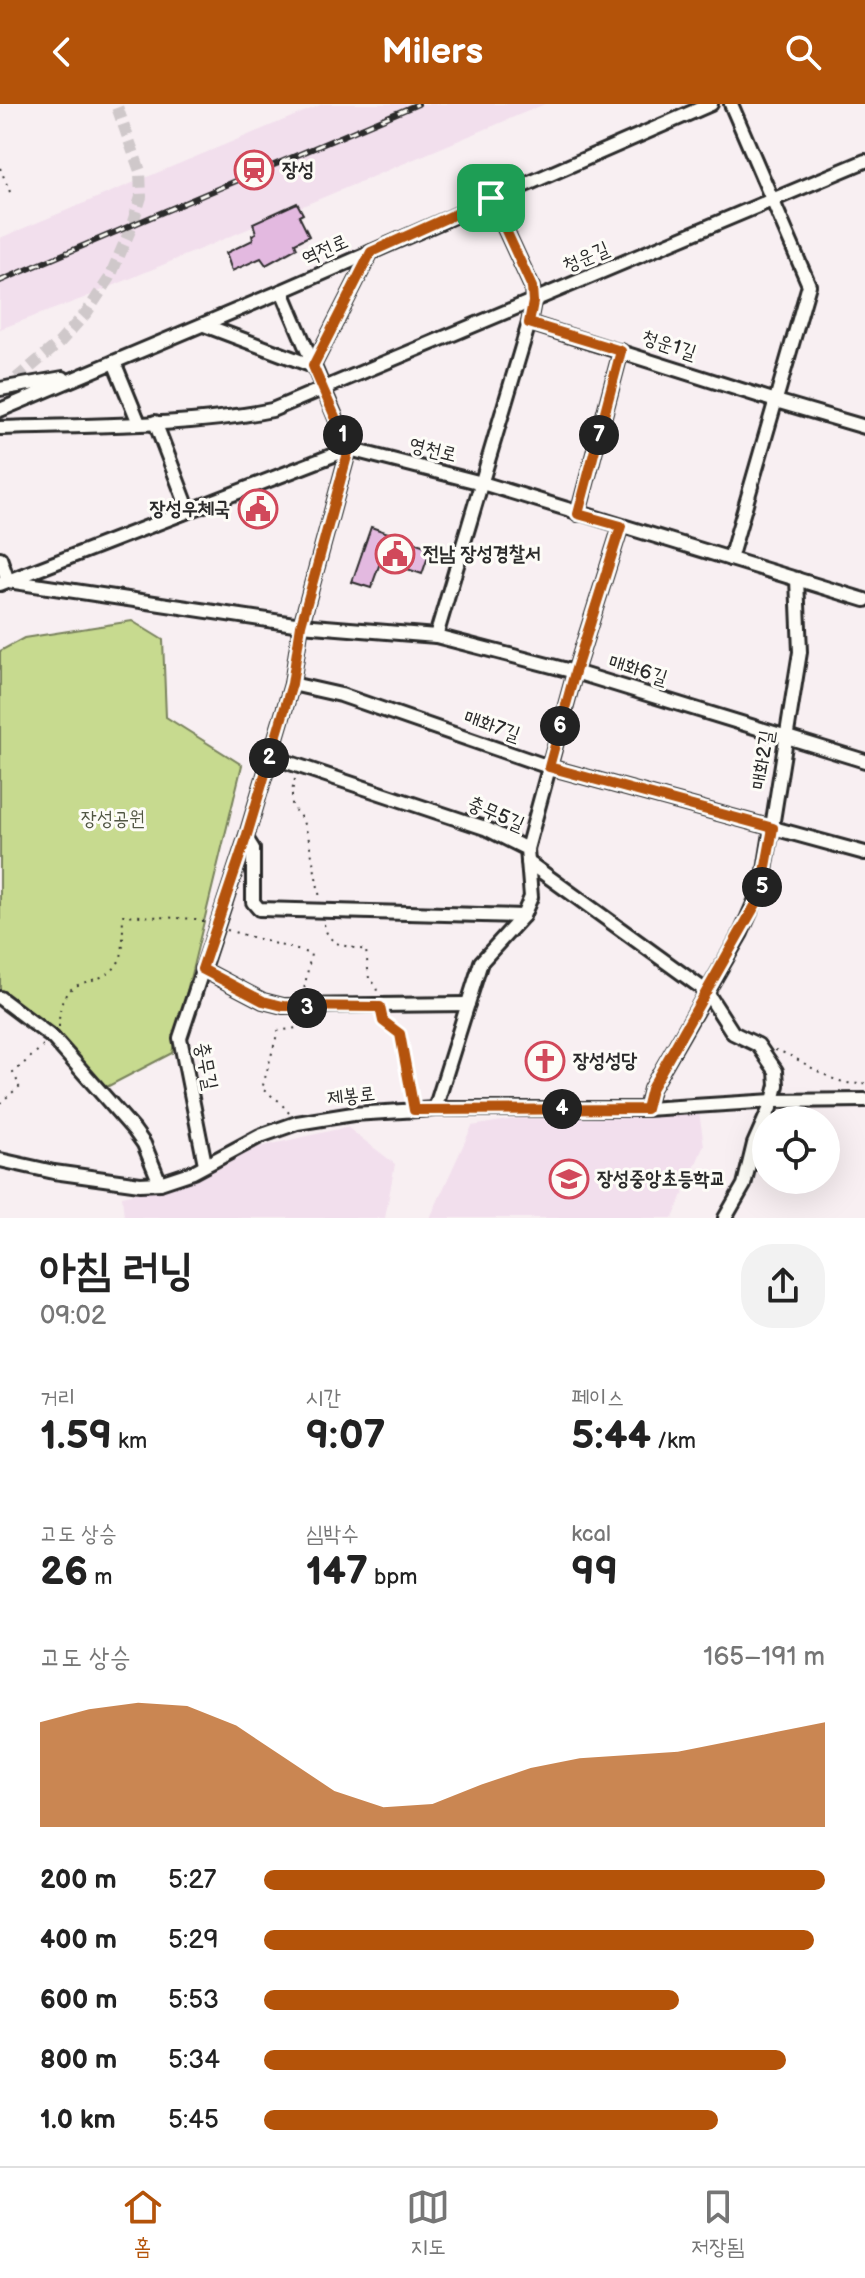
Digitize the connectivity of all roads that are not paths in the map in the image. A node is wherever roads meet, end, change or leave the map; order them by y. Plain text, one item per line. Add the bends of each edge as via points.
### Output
1 (711, 104) edge
2 (731, 104) edge
3 (865, 161) edge
4 (491, 198) junction
5 (771, 200) junction
6 (371, 252) junction
7 (282, 291) junction
8 (533, 302) junction
9 (529, 323) junction
10 (204, 325) junction
11 (621, 351) junction
12 (114, 362) junction
13 (313, 366) junction
14 (86, 374) junction
15 (0, 389) edge
16 (324, 390) junction
17 (776, 401) junction
18 (0, 410) edge
19 (155, 422) junction
20 (139, 423) junction
21 (865, 427) edge
22 (0, 428) edge
23 (349, 449) junction
24 (482, 483) junction
25 (189, 511) junction
26 (578, 514) junction
27 (621, 526) junction
28 (0, 558) edge
29 (730, 559) junction
30 (797, 579) junction
31 (4, 582) edge
32 (865, 600) edge
33 (301, 625) junction
34 (436, 636) junction
35 (575, 672) junction
36 (292, 684) junction
37 (786, 736) junction
38 (269, 756) junction
39 (865, 761) edge
40 (549, 767) junction
41 (773, 828) junction
42 (246, 838) junction
43 (865, 853) edge
44 (528, 856) junction
45 (523, 916) junction
46 (202, 969) junction
47 (706, 991) junction
48 (0, 998) edge
49 (468, 1004) junction
50 (865, 1100) edge
51 (773, 1101) junction
52 (435, 1109) junction
53 (646, 1109) junction
54 (0, 1160) edge
55 (205, 1164) junction
56 (160, 1183) junction
57 (725, 1218) edge

1 - 4 street, 역전로
2 - 5 street
3 - 5 street, 청운길
4 - 6 street, 역전로
4 - 8 street via 532,287
5 - 8 street, 청운길
5 - 17 street via 809,285
6 - 7 street, 역전로
6 - 13 street
7 - 10 street, 역전로
7 - 13 street
8 - 9 street
8 - 16 street, 청운길
9 - 11 street, 청운1길
9 - 24 street
10 - 12 street, 역전로
10 - 13 street
11 - 17 street, 청운1길
11 - 26 street
12 - 14 street, 역전로
12 - 20 street
13 - 16 street
14 - 15 street, 역전로
14 - 18 street, 역전로
16 - 19 street, 청운길 via 257,413
16 - 23 street
17 - 21 street, 청운1길
17 - 29 street
19 - 20 street, 청운길
19 - 25 street
20 - 22 street, 청운길
23 - 24 street, 영천로
23 - 25 street
23 - 33 street, 충무길
24 - 26 street, 영천로
24 - 34 street
25 - 31 street
26 - 27 street, 영천로
27 - 29 street, 영천로
27 - 35 street
28 - 31 street
29 - 30 street, 영천로
30 - 32 street, 영천로
30 - 37 street, 매화2길 via 800,652
31 - 33 street, 매화6길
33 - 34 street, 매화6길
33 - 36 street, 충무길
34 - 35 street, 매화6길
35 - 37 street, 매화6길
35 - 40 street
36 - 38 street, 충무길
36 - 40 street, 매화7길 via 341,695
37 - 39 street, 매화6길
37 - 41 street, 매화2길
38 - 42 street, 충무길
38 - 44 street, 충무5길 via 485,828
40 - 41 street, 매화7길
40 - 44 street
41 - 43 street, 매화7길
41 - 47 street, 매화2길 via 756,904
42 - 45 street via 253,849 253,902 259,909
42 - 46 street, 충무길
44 - 45 street, 충무5길 via 531,897
44 - 47 street
45 - 49 street via 481,962
46 - 49 street via 283,1006
46 - 55 street, 충무길 via 180,1038
47 - 51 street via 733,1033 758,1045 776,1071
47 - 53 street, 매화2길 via 651,1089
48 - 56 street via 53,1038 139,1137
49 - 52 street
50 - 51 street, 제봉로
51 - 53 street, 제봉로
51 - 57 street via 744,1185
52 - 53 street, 제봉로
52 - 55 street, 제봉로 via 297,1123
54 - 56 street, 제봉로 via 54,1172
55 - 56 street, 제봉로

